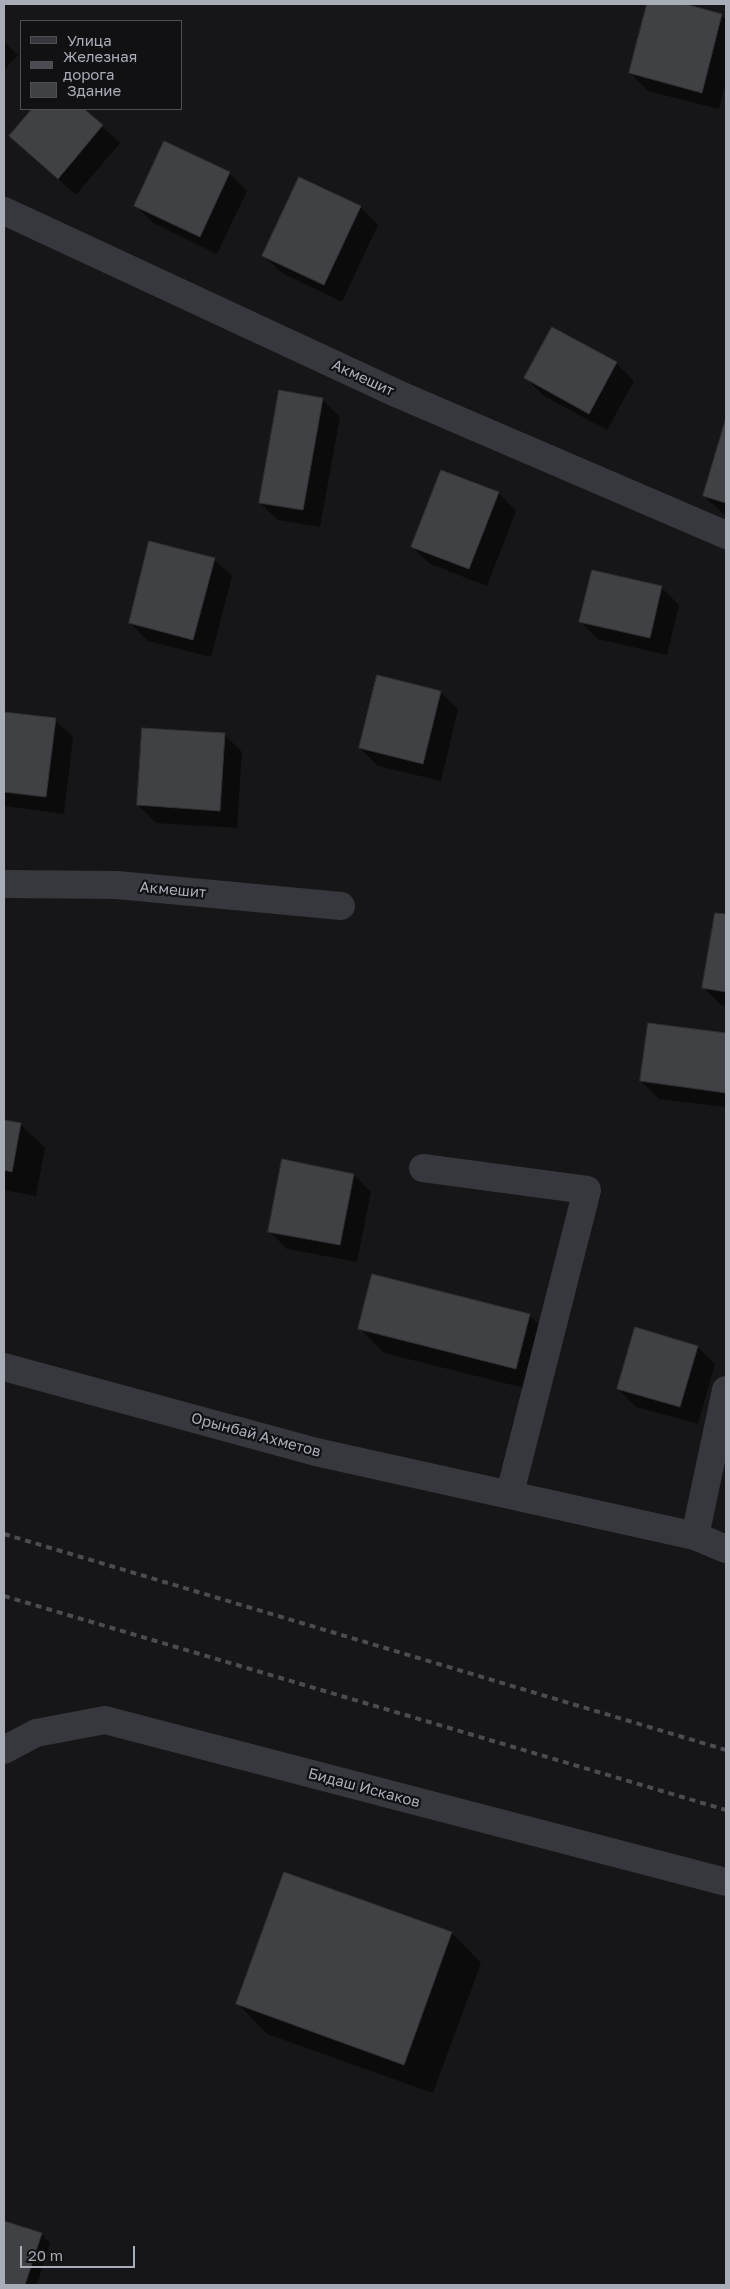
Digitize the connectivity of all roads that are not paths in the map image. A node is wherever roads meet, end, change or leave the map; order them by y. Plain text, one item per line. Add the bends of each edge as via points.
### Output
1 (4, 211) edge
2 (726, 534) edge
3 (4, 884) edge
4 (341, 906) dead end
5 (423, 1168) dead end
6 (4, 1367) edge
7 (726, 1390) edge
8 (510, 1493) junction
9 (695, 1536) junction
10 (726, 1549) edge
11 (4, 1750) edge
12 (726, 1882) edge

1 - 2 street, Акмешит via 398,394
3 - 4 street, Акмешит via 117,885
5 - 8 street via 587,1190
6 - 8 street, Орынбай Ахметов via 316,1452
7 - 9 street
8 - 9 street, Орынбай Ахметов
9 - 10 street, Орынбай Ахметов
11 - 12 street, Бидаш Искаков via 36,1733 105,1720

